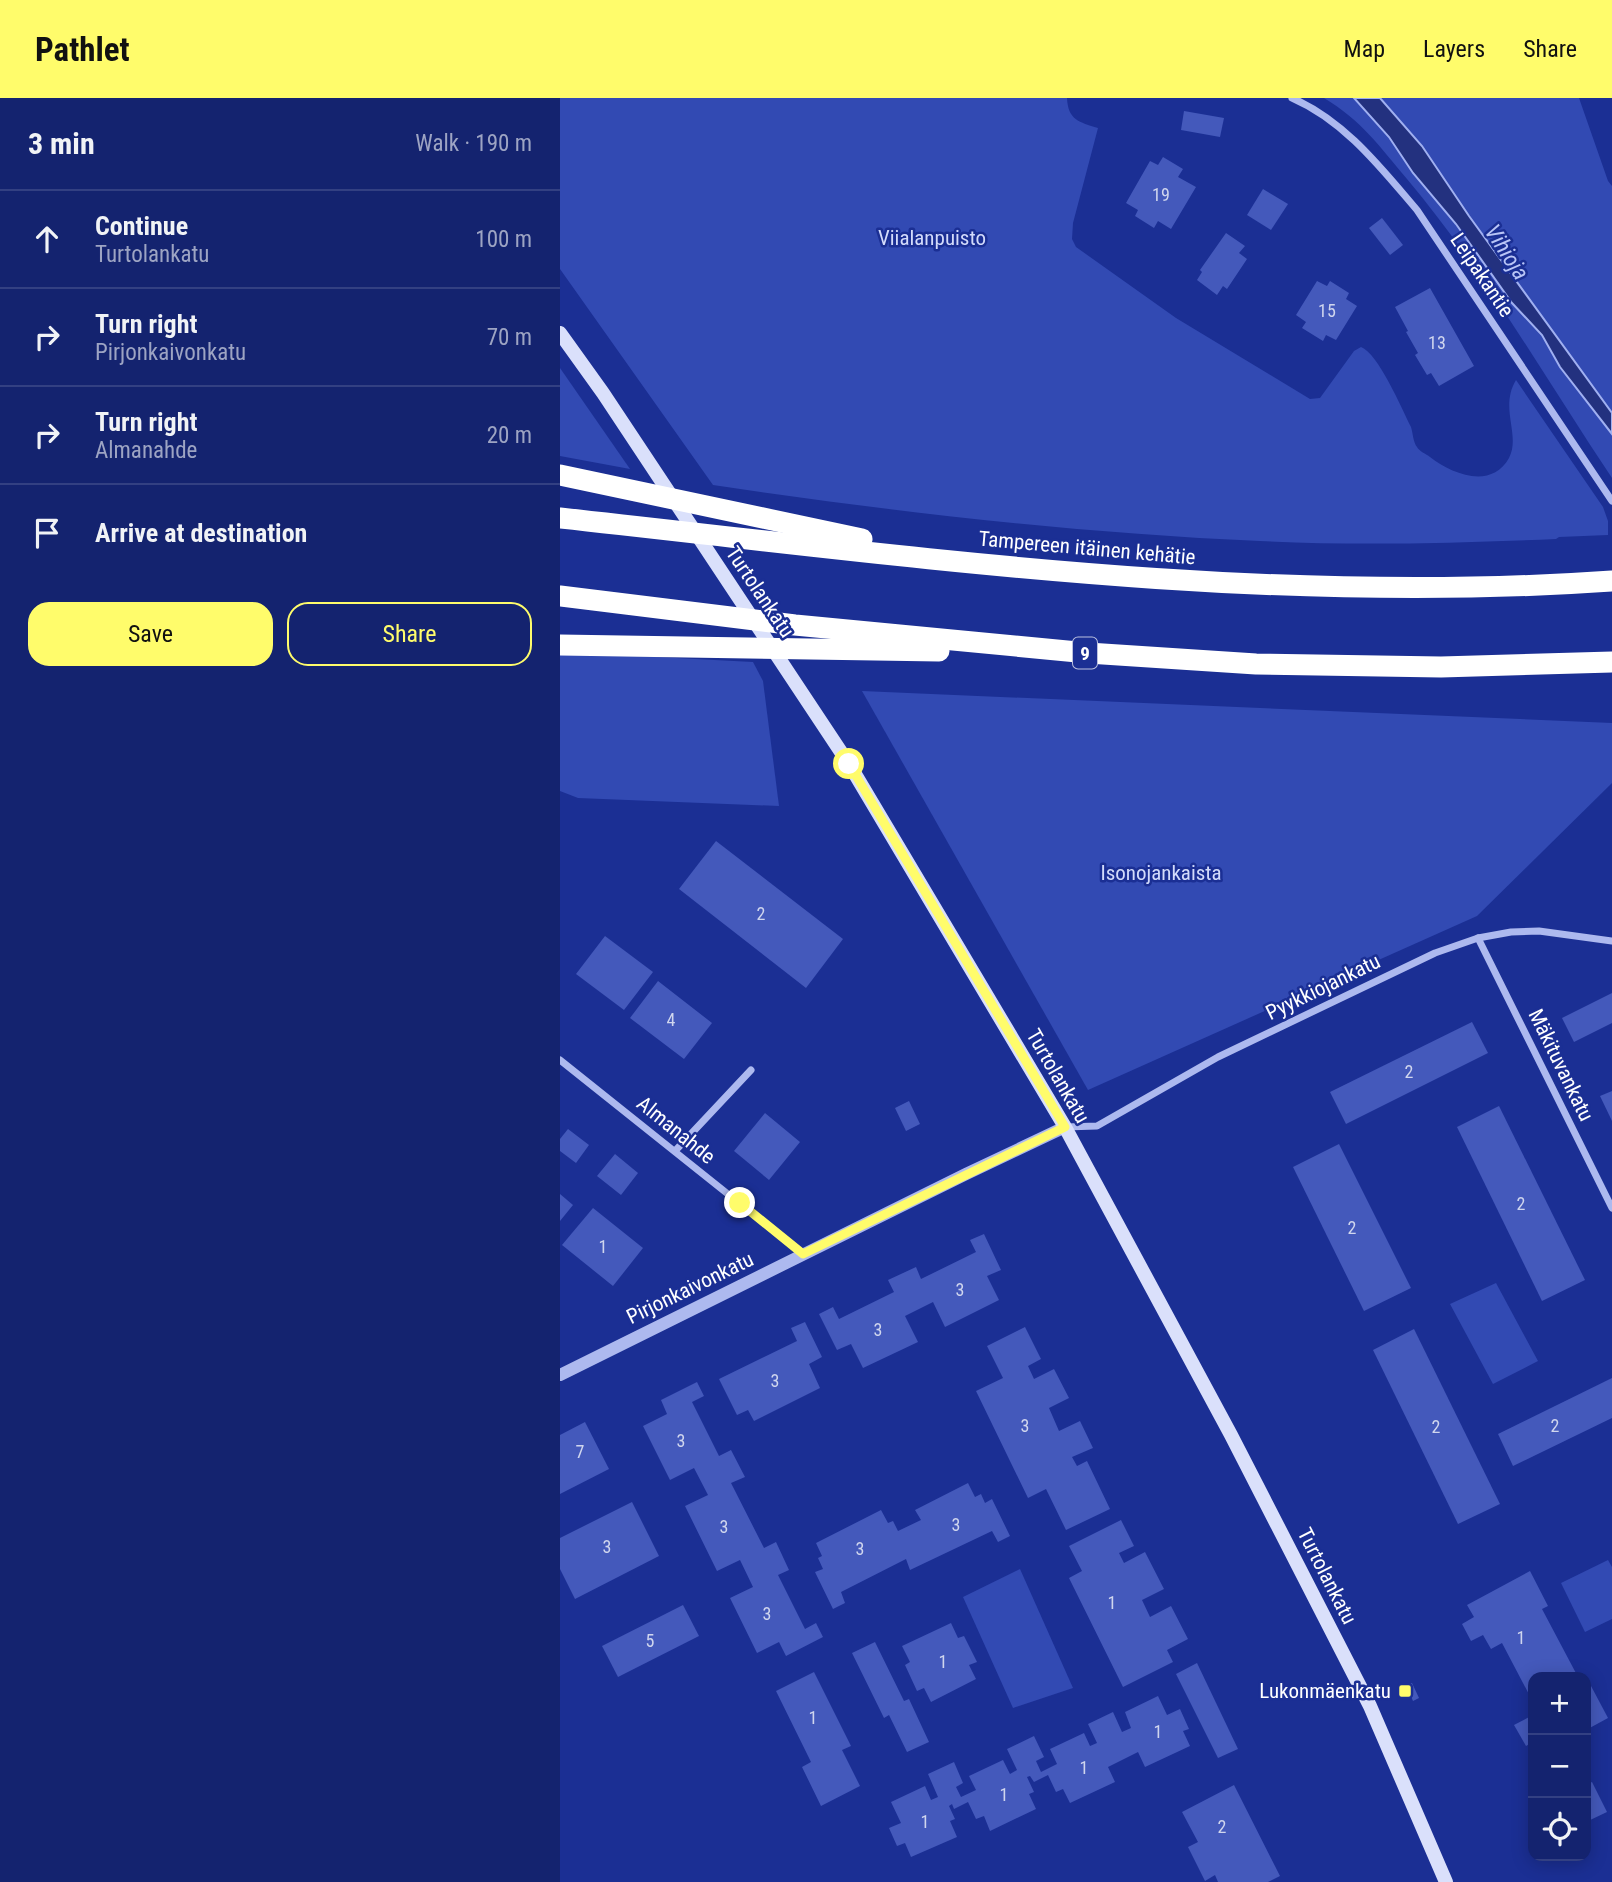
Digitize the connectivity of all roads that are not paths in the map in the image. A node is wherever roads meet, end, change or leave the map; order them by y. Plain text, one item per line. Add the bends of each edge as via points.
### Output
1 (1292, 98) edge
2 (560, 333) edge
3 (560, 475) edge
4 (1612, 501) edge
5 (560, 518) edge
6 (981, 564) junction
7 (1606, 581) edge
8 (560, 596) edge
9 (560, 645) edge
10 (1088, 653) junction
11 (1612, 662) edge
12 (1478, 938) junction
13 (1612, 941) edge
14 (560, 1060) edge
15 (751, 1070) dead end
16 (1065, 1127) junction
17 (675, 1151) junction
18 (1612, 1208) edge
19 (803, 1254) junction
20 (560, 1375) edge
21 (1446, 1882) edge

1 - 4 street, Leipakantie via 1340,127 1417,210
2 - 16 main road, Turtolankatu via 849,764
3 - 6 highway
5 - 6 highway, Tampereen itäinen kehätie
6 - 7 highway, Tampereen itäinen kehätie via 1249,585 1436,589
8 - 10 highway, 9 via 795,625
9 - 10 highway
10 - 11 highway, 9 via 1256,664 1441,667
12 - 13 street, Pyykkiojankatu via 1539,930
12 - 16 street, Pyykkiojankatu via 1435,953 1218,1057 1097,1126
12 - 18 street, Mäkituvankatu
14 - 17 street, Almanahde
15 - 17 street
16 - 19 street, Pirjonkaivonkatu
16 - 21 main road, Turtolankatu via 1370,1706
17 - 19 street, Almanahde
19 - 20 street, Pirjonkaivonkatu

